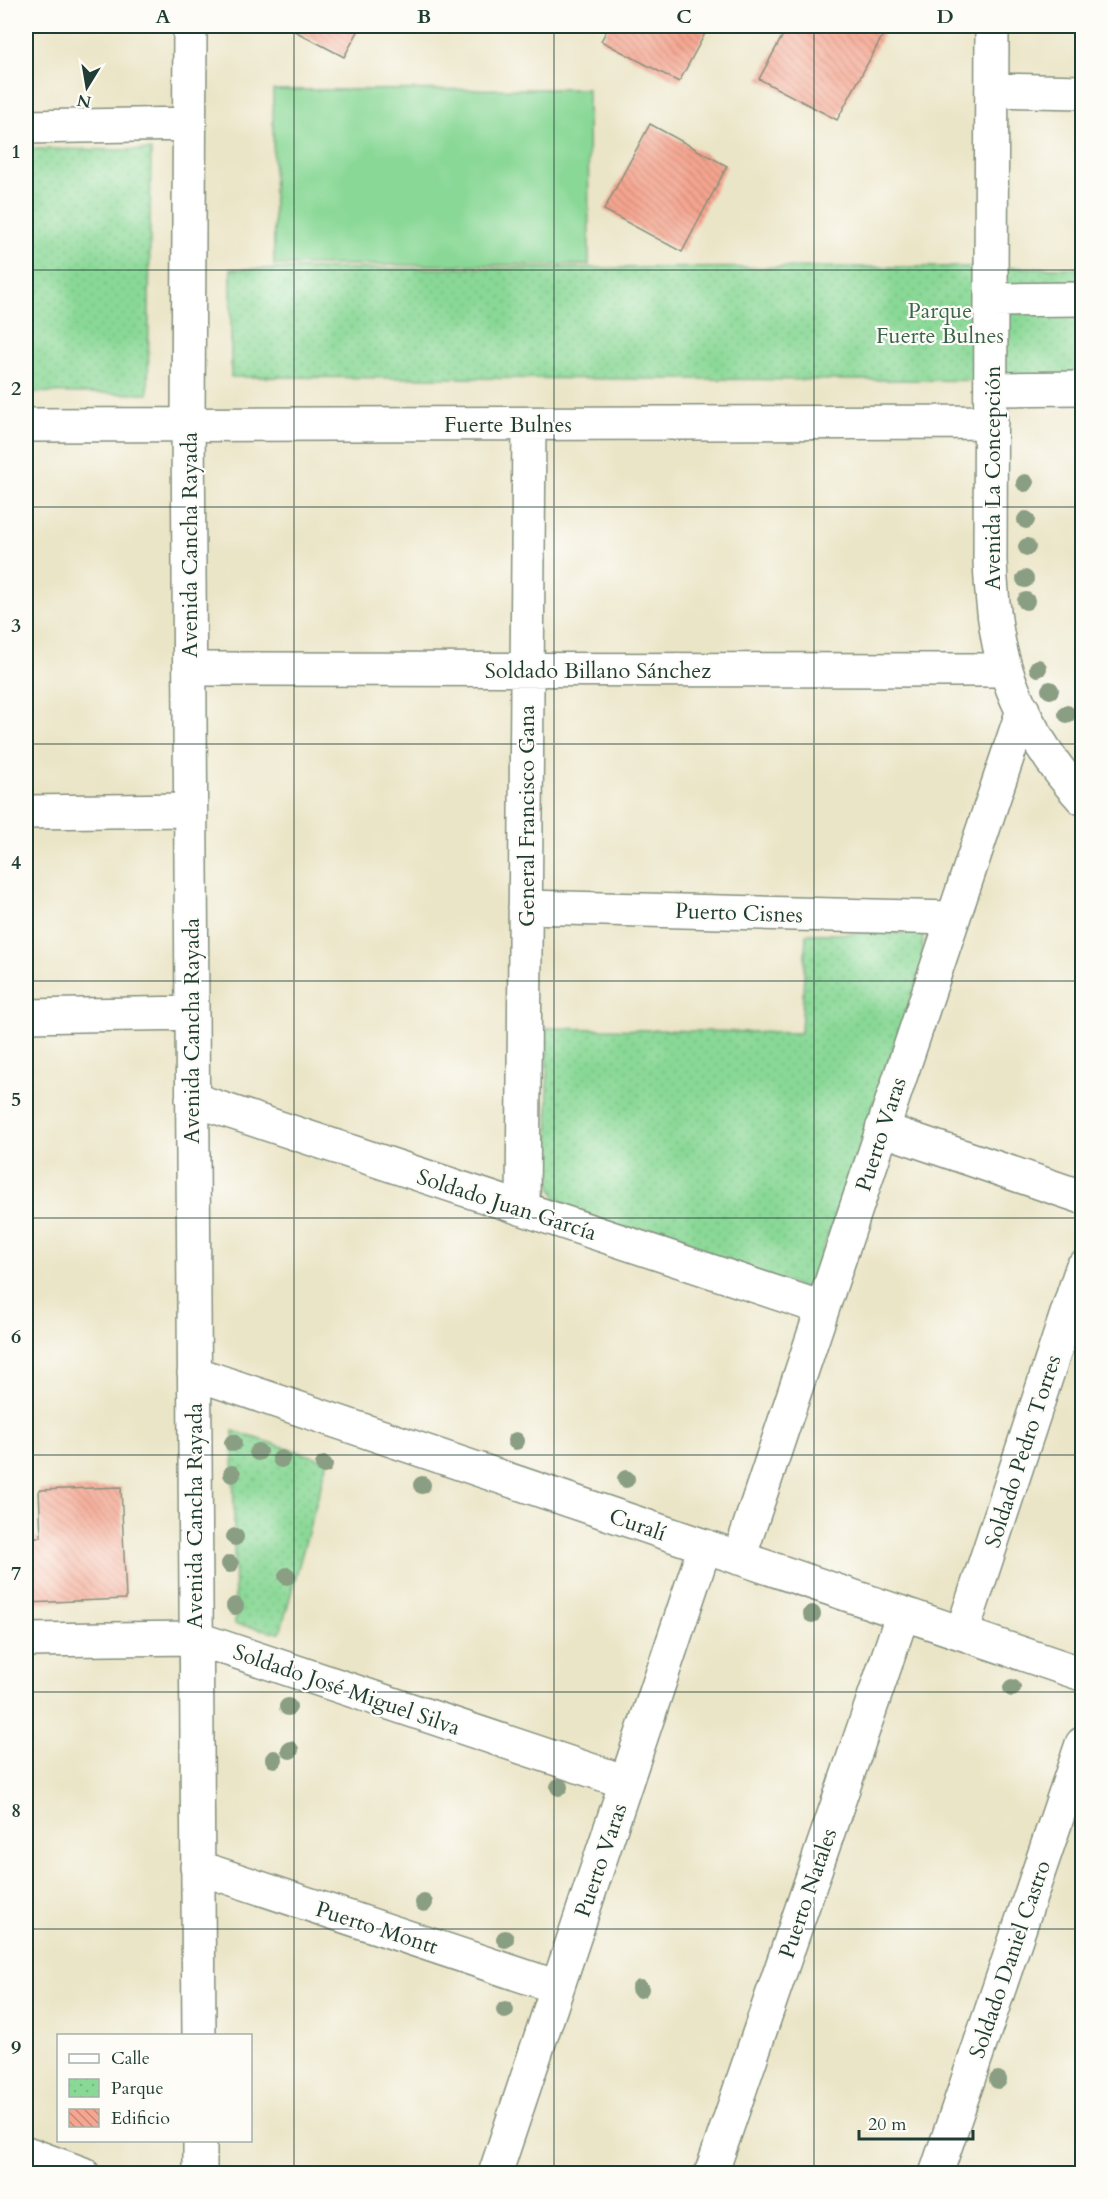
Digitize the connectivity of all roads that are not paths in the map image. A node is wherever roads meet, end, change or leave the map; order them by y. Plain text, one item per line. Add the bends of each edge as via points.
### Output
1 (190, 26) edge
2 (992, 26) edge
3 (992, 90) junction
4 (1083, 92) edge
5 (189, 124) junction
6 (26, 127) edge
7 (1083, 299) edge
8 (991, 300) junction
9 (1083, 388) edge
10 (991, 389) junction
11 (991, 422) junction
12 (529, 424) junction
13 (26, 425) edge
14 (188, 425) junction
15 (190, 669) junction
16 (527, 670) junction
17 (1006, 670) junction
18 (1023, 710) junction
19 (1083, 798) edge
20 (190, 810) junction
21 (26, 812) edge
22 (525, 906) junction
23 (952, 918) junction
24 (191, 1013) junction
25 (26, 1016) edge
26 (192, 1099) junction
27 (882, 1129) junction
28 (1083, 1197) edge
29 (523, 1209) junction
30 (1083, 1268) edge
31 (822, 1308) junction
32 (194, 1373) junction
33 (705, 1546) junction
34 (739, 1557) junction
35 (903, 1613) junction
36 (962, 1633) junction
37 (195, 1638) junction
38 (26, 1640) edge
39 (1083, 1674) edge
40 (1083, 1744) edge
41 (626, 1782) junction
42 (197, 1866) junction
43 (557, 1987) junction
44 (199, 2034) edge
45 (200, 2142) edge
46 (26, 2153) edge
47 (83, 2174) edge
48 (200, 2174) edge
49 (495, 2174) edge
50 (711, 2174) edge
51 (936, 2174) edge

1 - 5 street, Avenida Cancha Rayada
2 - 3 street, Avenida La Concepción
3 - 4 street
3 - 8 street, Avenida La Concepción
5 - 6 street
5 - 14 street, Avenida Cancha Rayada
7 - 8 street
8 - 10 street, Avenida La Concepción
9 - 10 street
10 - 11 street, Avenida La Concepción
11 - 12 street, Fuerte Bulnes
11 - 17 street, Avenida La Concepción via 991,579 997,635
12 - 14 street, Fuerte Bulnes
12 - 16 street, General Francisco Gana
13 - 14 street, Fuerte Bulnes
14 - 15 street, Avenida Cancha Rayada
15 - 16 street, Soldado Billano Sánchez
15 - 20 street, Avenida Cancha Rayada
16 - 17 street, Soldado Billano Sánchez
16 - 22 street, General Francisco Gana
17 - 18 street, Avenida La Concepción
18 - 19 street, Avenida La Concepción via 1044,748
18 - 23 street, Puerto Varas
20 - 21 street
20 - 24 street, Avenida Cancha Rayada
22 - 23 street, Puerto Cisnes
22 - 29 street, General Francisco Gana
23 - 27 street, Puerto Varas
24 - 25 street
24 - 26 street, Avenida Cancha Rayada
26 - 29 street, Soldado Juan García
26 - 32 street, Avenida Cancha Rayada
27 - 28 street
27 - 31 street, Puerto Varas
29 - 31 street, Soldado Juan García
30 - 36 street, Soldado Pedro Torres
31 - 34 street, Puerto Varas
32 - 33 street, Curalí
32 - 37 street, Avenida Cancha Rayada
33 - 34 street, Curalí
33 - 41 street, Puerto Varas
34 - 35 street, Curalí
35 - 36 street, Curalí
35 - 50 street, Puerto Natales
36 - 39 street, Curalí
37 - 38 street, Soldado José Miguel Silva
37 - 41 street, Soldado José Miguel Silva
37 - 42 street, Avenida Cancha Rayada
40 - 51 street, Soldado Daniel Castro
41 - 43 street, Puerto Varas
42 - 43 street, Puerto Montt
42 - 44 street, Avenida Cancha Rayada
43 - 49 street, Puerto Varas
45 - 48 street
46 - 47 street

